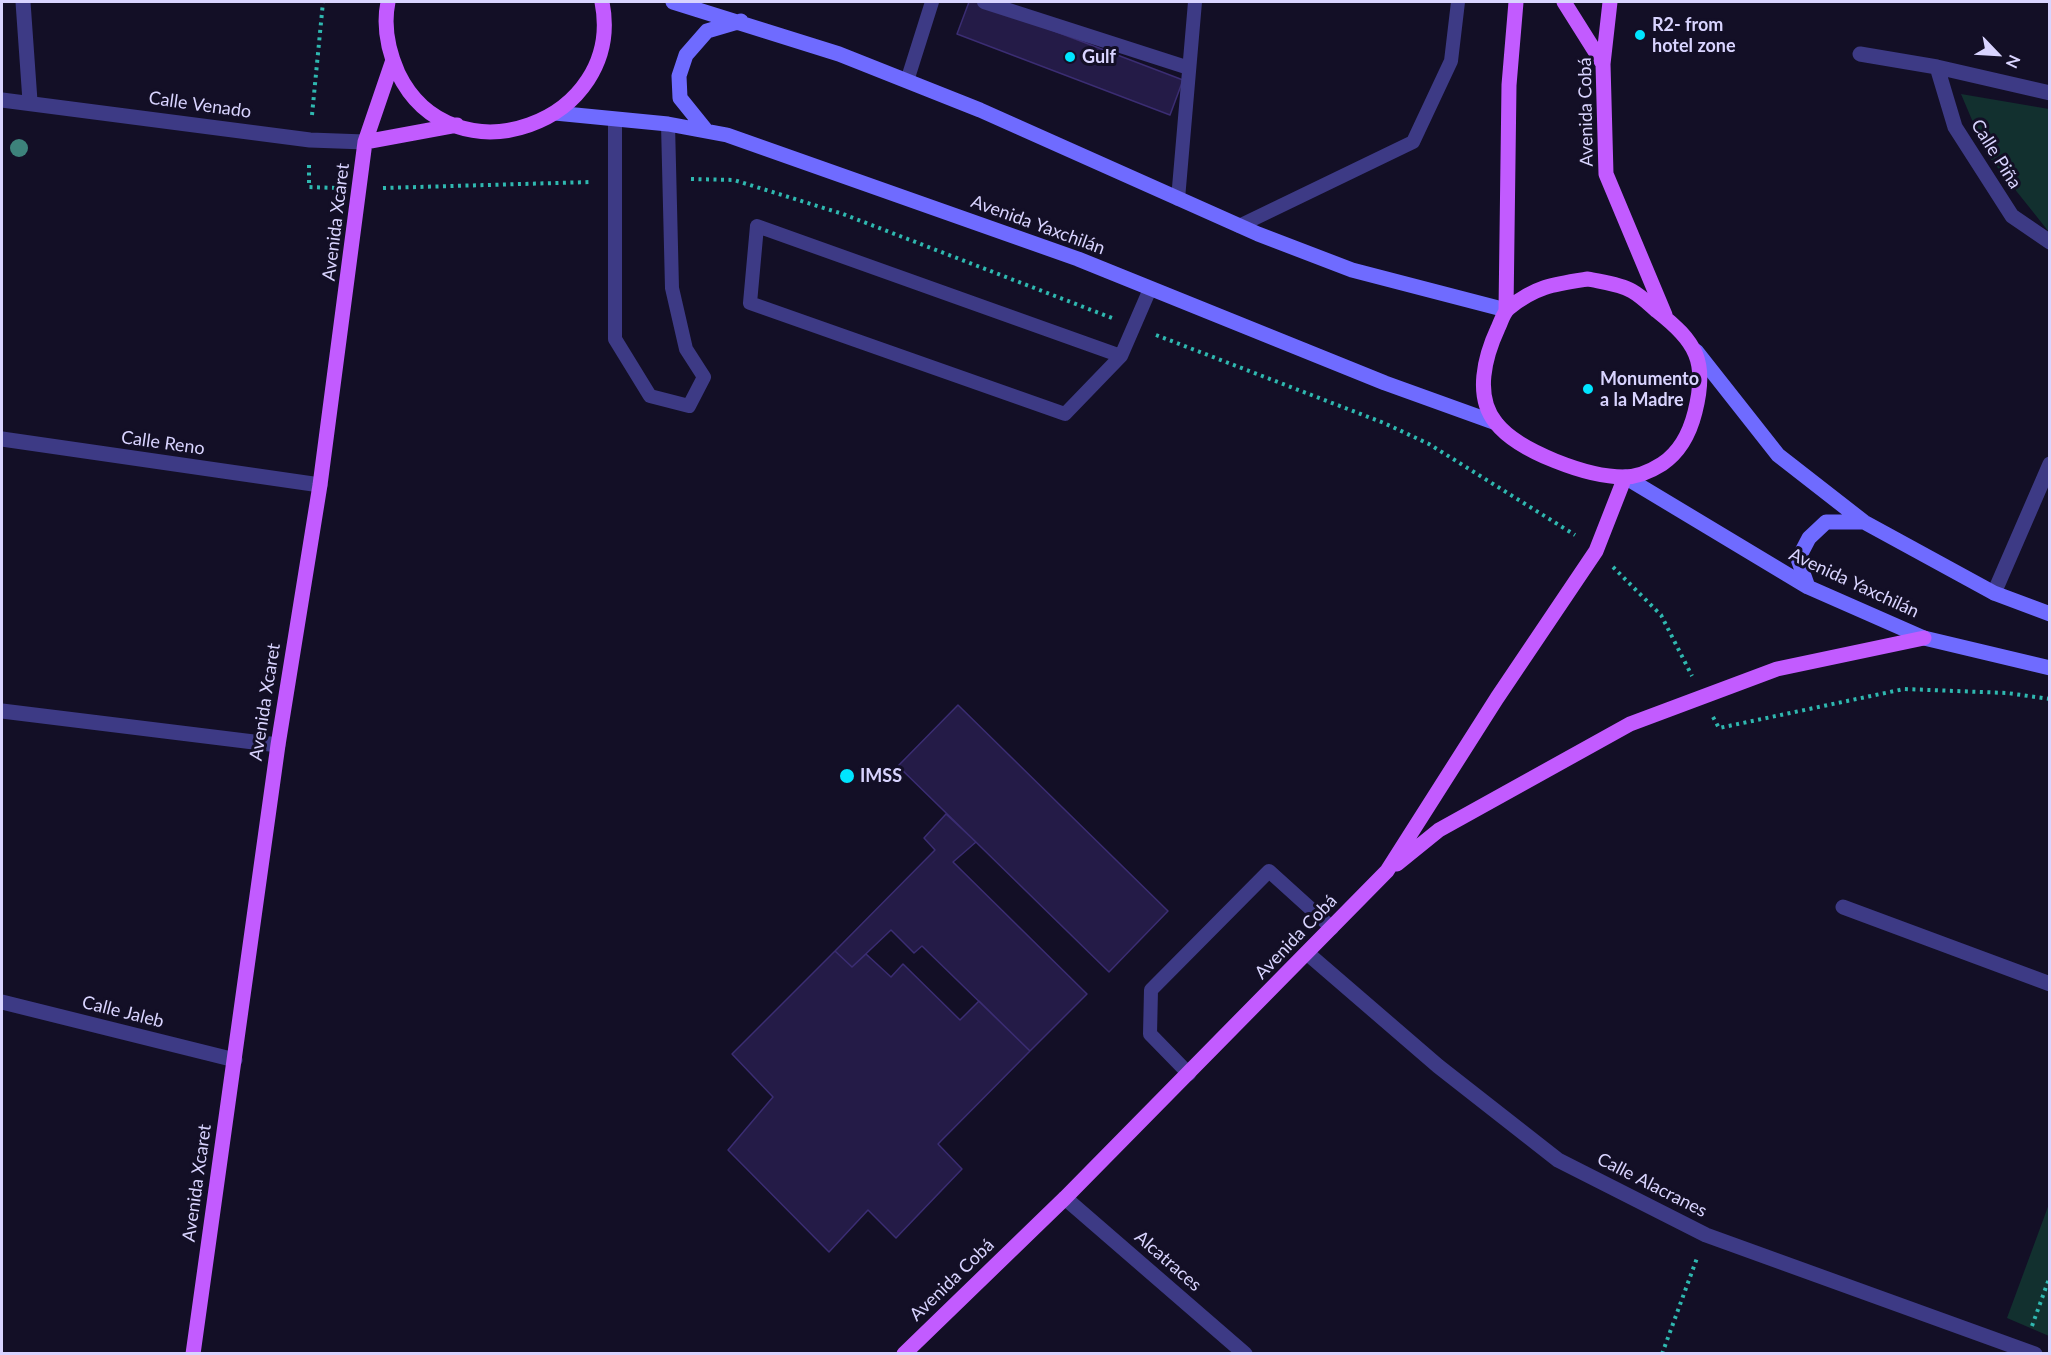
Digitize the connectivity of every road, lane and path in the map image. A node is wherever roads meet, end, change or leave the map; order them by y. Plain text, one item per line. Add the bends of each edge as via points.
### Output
1 (23, 2) edge
2 (388, 2) edge
3 (602, 2) edge
4 (673, 2) edge
5 (932, 2) edge
6 (984, 2) edge
7 (1195, 2) edge
8 (1458, 2) edge
9 (1516, 2) edge
10 (1564, 2) edge
11 (1610, 2) edge
12 (741, 21) junction
13 (1860, 54) dead end
14 (393, 60) junction
15 (1603, 64) junction
16 (1936, 67) junction
17 (1189, 69) junction
18 (907, 81) junction
19 (2049, 93) edge
20 (2, 100) edge
21 (30, 101) junction
22 (555, 113) junction
23 (615, 119) junction
24 (668, 124) junction
25 (457, 125) junction
26 (705, 129) junction
27 (365, 142) junction
28 (1178, 199) junction
29 (1239, 226) junction
30 (2049, 242) edge
31 (1150, 289) junction
32 (1506, 310) junction
33 (1666, 318) junction
34 (1696, 351) junction
35 (1121, 356) junction
36 (1496, 423) junction
37 (2, 439) edge
38 (2049, 464) edge
39 (1625, 477) junction
40 (320, 485) junction
41 (1864, 522) junction
42 (1808, 587) junction
43 (1994, 593) junction
44 (2049, 614) edge
45 (1924, 638) junction
46 (2049, 668) edge
47 (2, 711) edge
48 (278, 745) junction
49 (1388, 871) junction
50 (1842, 907) dead end
51 (1332, 928) junction
52 (1307, 953) junction
53 (2049, 984) edge
54 (2, 1002) edge
55 (235, 1060) junction
56 (1189, 1074) junction
57 (1065, 1198) junction
58 (1706, 1234) junction
59 (2049, 1276) edge
60 (2018, 1350) edge
61 (193, 1353) edge
62 (904, 1353) edge
63 (1245, 1353) edge
64 (1662, 1353) edge
65 (2035, 1353) edge

1 - 21 street
2 - 14 main road via 387,38
3 - 22 main road via 603,39 594,69 577,94
4 - 12 main road
5 - 18 lane
6 - 17 lane
7 - 17 lane
8 - 29 lane via 1451,61 1413,142
9 - 32 main road via 1509,85
10 - 15 main road
11 - 15 main road, Avenida Cobá
12 - 18 main road
12 - 26 main road via 707,31 686,55 679,76 680,98
13 - 16 street
14 - 25 main road via 415,97 439,117
14 - 27 main road, Avenida Xcaret
15 - 33 main road, Avenida Cobá via 1606,174
16 - 19 street
16 - 30 street, Calle Piña via 1955,127 2012,216
17 - 28 lane
18 - 28 main road
20 - 21 street, Calle Venado
21 - 27 street, Calle Venado via 310,140
22 - 23 main road, Avenida Yaxchilán
22 - 25 main road via 537,123 507,131 487,132
23 - 24 main road, Avenida Yaxchilán
23 - 24 lane via 615,339 650,396 689,406 704,377 686,349 672,288
24 - 26 main road, Avenida Yaxchilán
25 - 27 main road
26 - 31 main road, Avenida Yaxchilán
27 - 40 main road, Avenida Xcaret
28 - 29 main road
29 - 32 main road via 1352,270
31 - 35 lane
31 - 36 main road, Avenida Yaxchilán
32 - 33 main road via 1544,285 1588,279 1631,290
32 - 36 main road via 1491,342 1483,373 1487,402
33 - 34 main road via 1684,333
34 - 39 main road via 1701,388 1693,422 1676,455 1649,472
34 - 41 main road via 1778,455
35 - 35 lane via 1065,414 761,307 750,303 757,226
36 - 39 main road via 1519,442 1549,458 1588,472
37 - 40 street, Calle Reno
38 - 43 street
39 - 42 main road, Avenida Yaxchilán
39 - 49 main road, Avenida Cobá via 1596,551
40 - 48 main road, Avenida Xcaret
41 - 42 main road via 1826,522 1809,538 1798,559
41 - 43 main road
42 - 45 main road, Avenida Yaxchilán
43 - 44 main road
45 - 46 main road, Avenida Yaxchilán
45 - 49 main road via 1777,669 1630,724 1439,830
47 - 48 street
48 - 55 main road, Avenida Xcaret
49 - 51 main road, Avenida Cobá
50 - 53 street
51 - 52 main road, Avenida Cobá
51 - 56 lane via 1269,871 1151,990 1150,1034
52 - 56 main road, Avenida Cobá
52 - 58 street, Calle Alacranes via 1438,1066 1558,1160
54 - 55 street, Calle Jaleb
55 - 61 main road, Avenida Xcaret
56 - 57 main road, Avenida Cobá
57 - 62 main road, Avenida Cobá
57 - 63 street, Alcatraces
58 - 60 street, Calle Alacranes
58 - 64 path
59 - 60 path
60 - 65 street, Calle Alacranes

